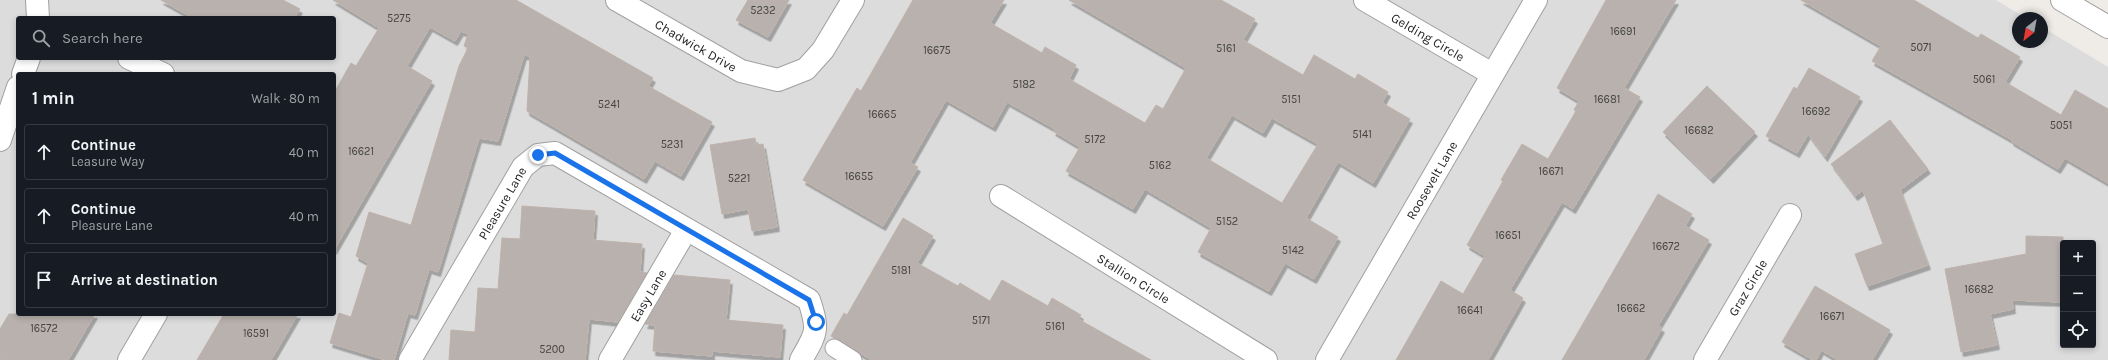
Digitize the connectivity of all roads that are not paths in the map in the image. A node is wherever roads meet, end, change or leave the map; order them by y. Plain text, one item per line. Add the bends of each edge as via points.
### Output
1 (37, 0) edge
2 (617, 0) edge
3 (853, 0) edge
4 (1365, 0) edge
5 (1536, 0) edge
6 (2062, 0) edge
7 (38, 16) edge
8 (2108, 27) edge
9 (28, 60) edge
10 (133, 60) edge
11 (24, 72) edge
12 (160, 72) edge
13 (1492, 74) junction
14 (16, 93) edge
15 (0, 140) edge
16 (1001, 196) dead end
17 (1790, 215) dead end
18 (686, 230) junction
19 (155, 316) edge
20 (834, 348) dead end
21 (129, 360) edge
22 (410, 360) edge
23 (610, 360) edge
24 (800, 360) edge
25 (853, 360) edge
26 (1266, 360) edge
27 (1327, 360) edge
28 (1704, 360) edge

1 - 7 street
2 - 3 street, Chadwick Drive via 740,71 778,80 806,69 823,50
4 - 13 street, Gelding Circle
5 - 13 street, Roosevelt Lane
6 - 8 street
9 - 11 street
10 - 12 street
13 - 27 street, Roosevelt Lane
14 - 15 street
16 - 26 street, Stallion Circle
17 - 28 street, Graz Circle
18 - 22 street, Pleasure Lane via 555,153 538,155 522,168
18 - 23 street, Easy Lane
18 - 24 street, Pleasure Lane via 809,300 816,322 813,338
19 - 21 street
20 - 25 lane

